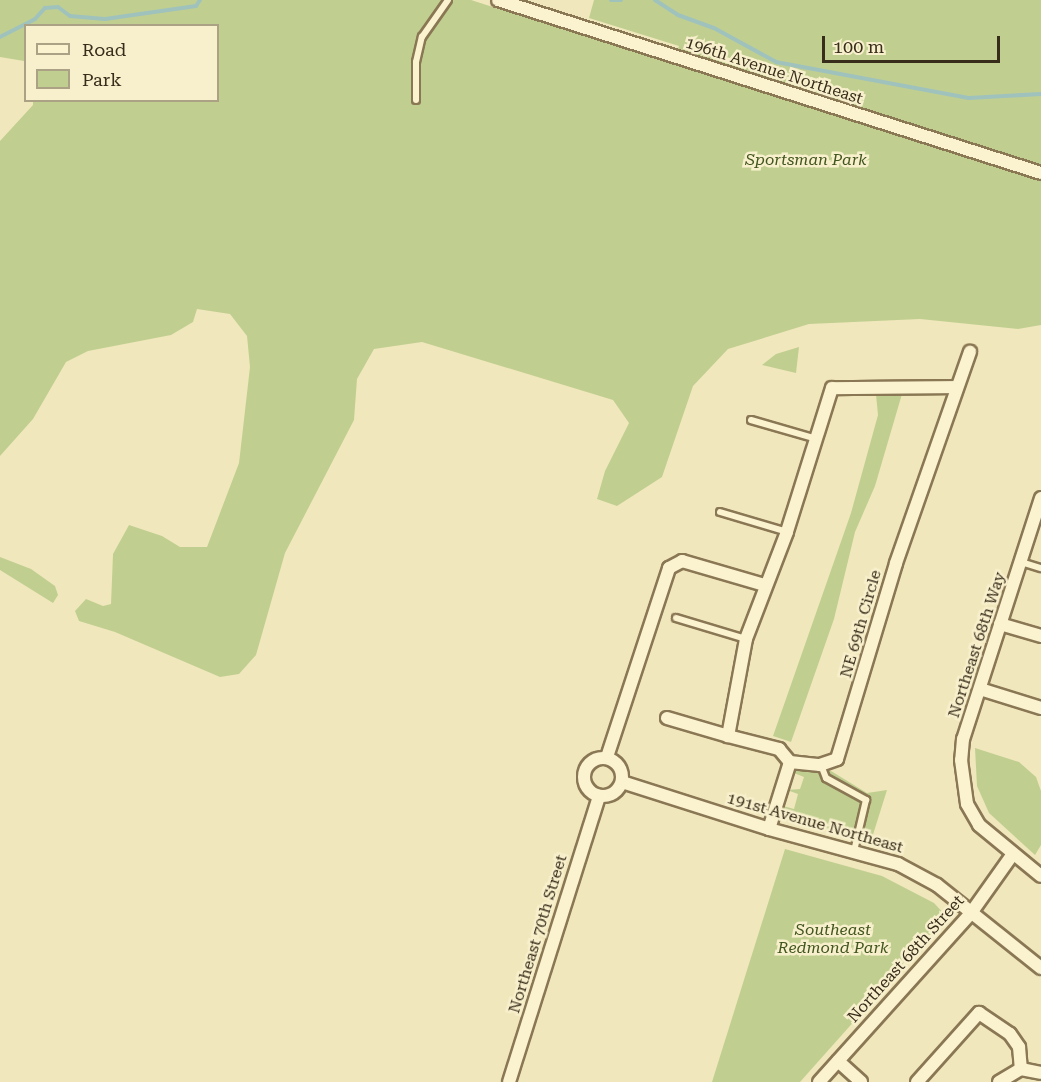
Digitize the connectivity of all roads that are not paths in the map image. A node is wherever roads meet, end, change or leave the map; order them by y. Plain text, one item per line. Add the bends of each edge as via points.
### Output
1 (448, 0) edge
2 (498, 0) edge
3 (416, 100) dead end
4 (1041, 172) edge
5 (970, 352) dead end
6 (957, 387) junction
7 (751, 420) dead end
8 (817, 439) junction
9 (1041, 498) edge
10 (720, 512) dead end
11 (786, 532) junction
12 (1021, 562) junction
13 (1041, 568) edge
14 (765, 585) junction
15 (676, 618) dead end
16 (1000, 624) junction
17 (1041, 636) edge
18 (746, 639) junction
19 (980, 689) junction
20 (1041, 708) edge
21 (667, 718) dead end
22 (728, 736) junction
23 (607, 757) junction
24 (790, 762) junction
25 (820, 765) junction
26 (622, 782) junction
27 (599, 796) junction
28 (769, 829) junction
29 (854, 851) junction
30 (1013, 854) junction
31 (1041, 876) edge
32 (971, 913) junction
33 (1041, 968) edge
34 (838, 1061) junction
35 (1021, 1069) junction
36 (1041, 1072) edge
37 (509, 1082) edge
38 (819, 1082) edge
39 (861, 1082) edge
40 (917, 1082) edge
41 (999, 1082) edge

1 - 3 lane via 422,37 416,62
2 - 4 street, 196th Avenue Northeast
5 - 6 street, NE 69th Circle
6 - 8 street via 832,388
6 - 25 street, NE 69th Circle via 896,563 837,759
7 - 8 lane
8 - 11 street
9 - 12 street, Northeast 68th Way
10 - 11 lane
11 - 14 street
12 - 13 lane
12 - 16 street, Northeast 68th Way
14 - 18 street
14 - 23 street via 682,561 669,568
15 - 18 lane
16 - 17 street
16 - 19 street, Northeast 68th Way
18 - 22 street
19 - 20 street
19 - 30 street, Northeast 68th Way via 963,738 961,760 967,804 980,825
21 - 22 street
22 - 24 street via 779,749
23 - 26 street via 620,766
23 - 27 street via 591,761 585,770 586,786
24 - 25 street
24 - 28 street
25 - 29 lane via 826,778 866,800
26 - 27 street via 613,794
26 - 28 street, 191st Avenue Northeast
27 - 37 street, Northeast 70th Street
28 - 29 street, 191st Avenue Northeast
29 - 32 street, 191st Avenue Northeast via 913,870
30 - 31 street
30 - 32 street, Northeast 68th Street
32 - 33 street, 191st Avenue Northeast
32 - 34 street, Northeast 68th Street
34 - 38 street, Northeast 68th Street
34 - 39 street
35 - 36 street
35 - 40 street via 1019,1047 1010,1034 978,1012
35 - 41 street

